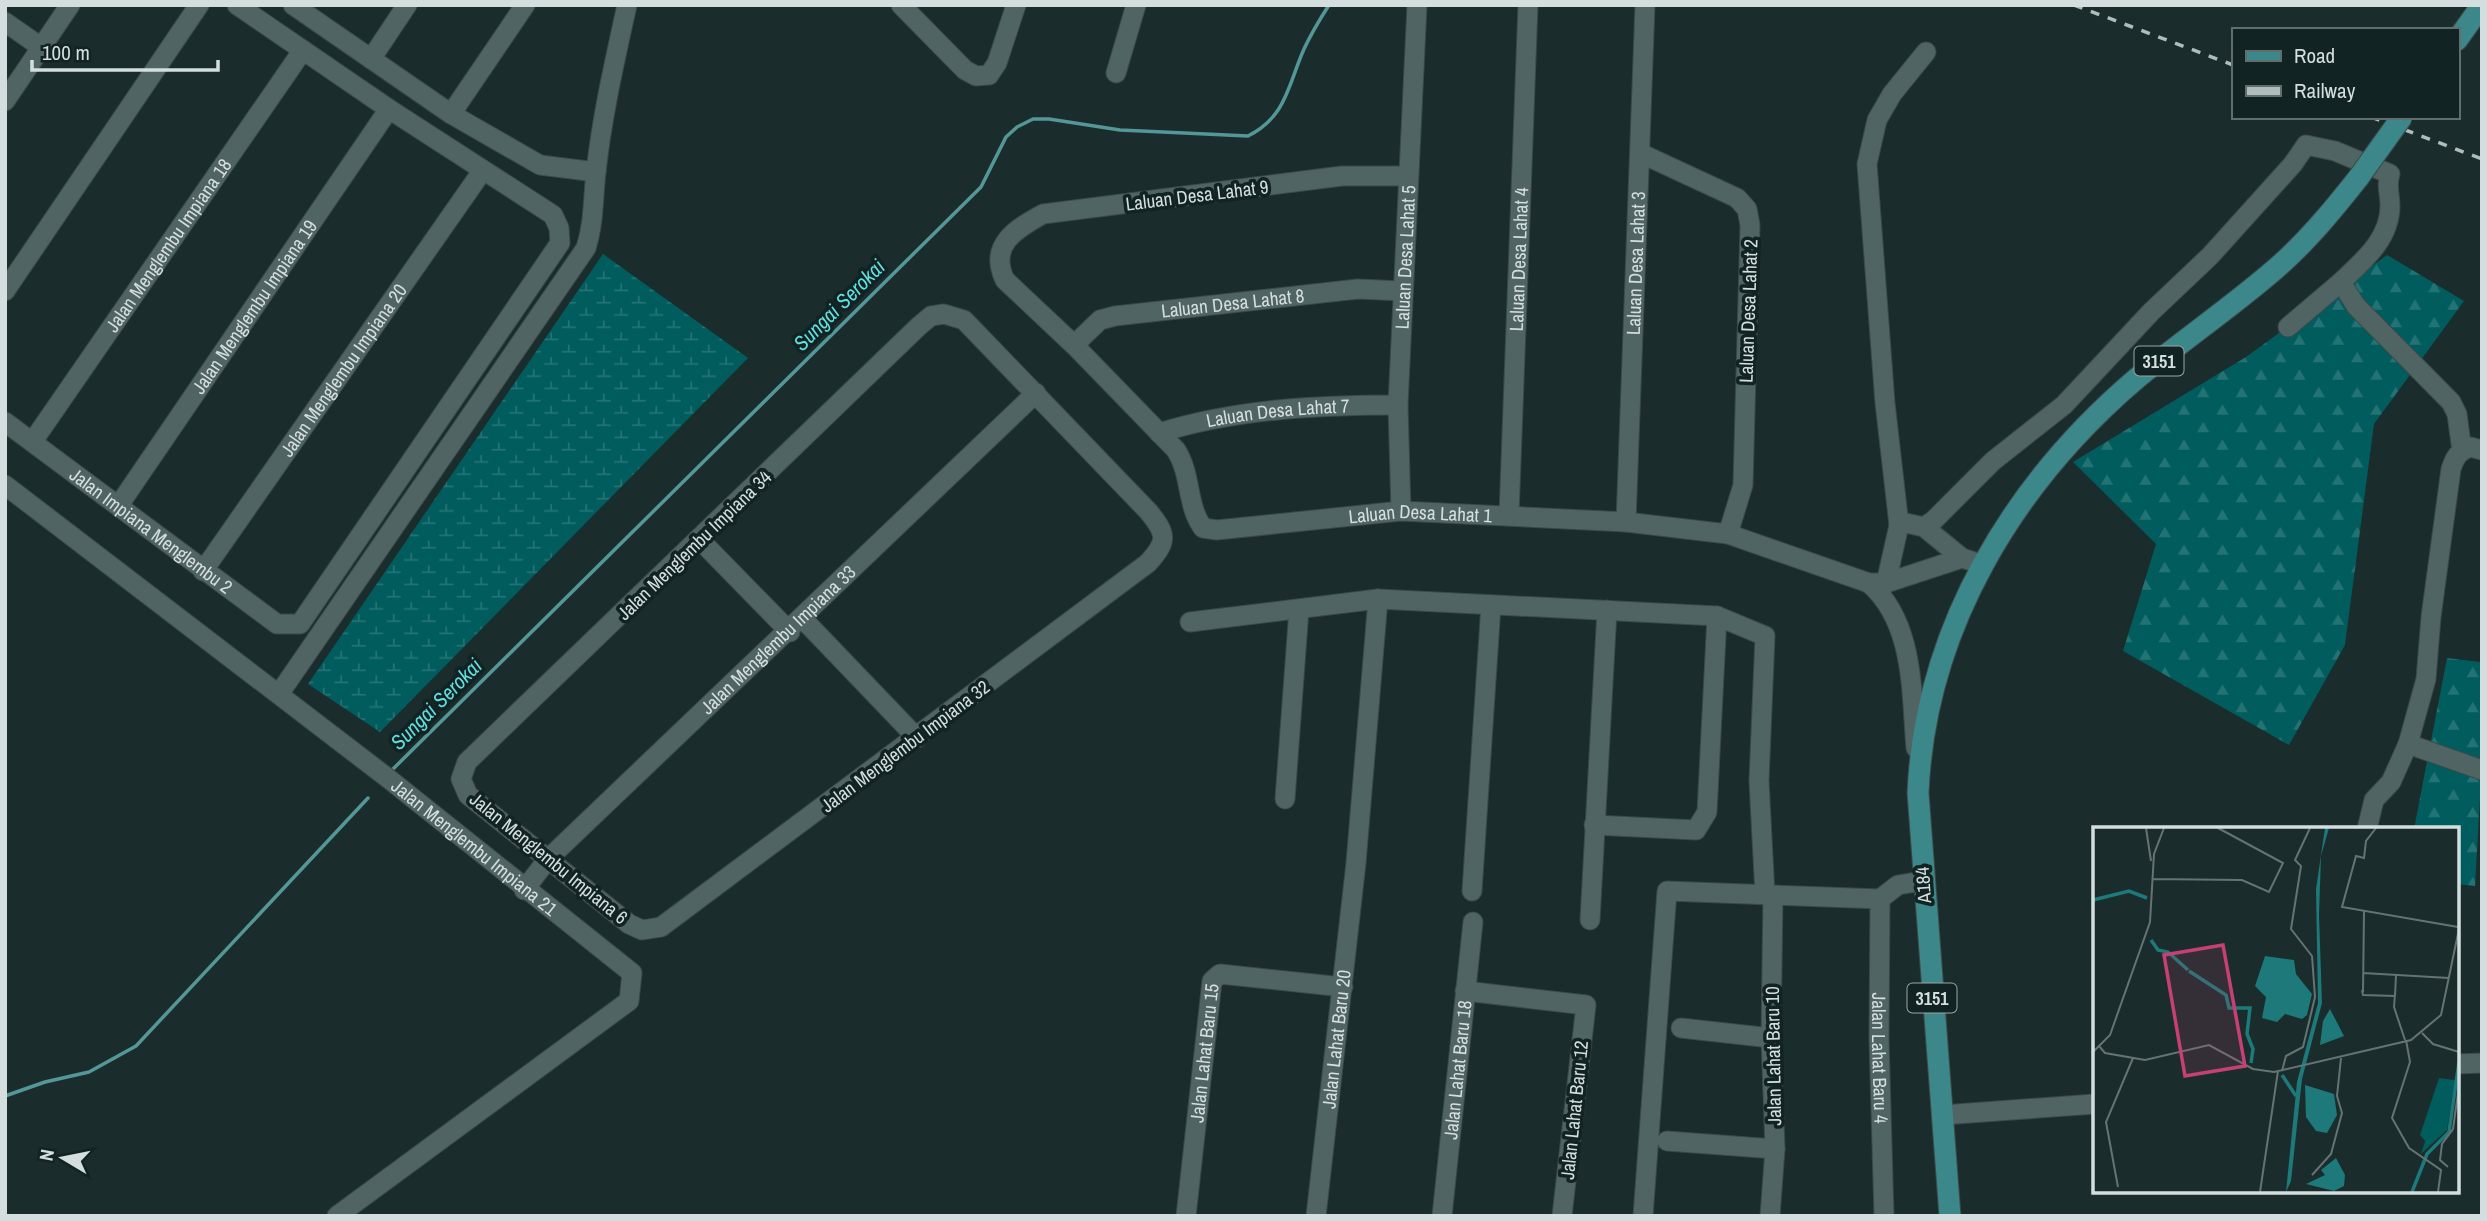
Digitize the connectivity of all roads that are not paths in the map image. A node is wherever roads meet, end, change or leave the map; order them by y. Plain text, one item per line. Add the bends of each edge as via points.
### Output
1 (70, 5) edge
2 (199, 5) edge
3 (237, 5) edge
4 (293, 5) edge
5 (407, 5) edge
6 (526, 5) edge
7 (627, 5) edge
8 (901, 5) edge
9 (1016, 5) edge
10 (1136, 5) edge
11 (1417, 5) edge
12 (1528, 5) edge
13 (1644, 5) edge
14 (2482, 5) edge
15 (5, 22) edge
16 (2459, 37) edge
17 (41, 47) junction
18 (303, 50) junction
19 (1926, 52) dead end
20 (371, 59) junction
21 (1116, 72) dead end
22 (5, 101) edge
23 (389, 109) junction
24 (451, 114) junction
25 (2401, 119) edge
26 (1640, 153) junction
27 (483, 170) junction
28 (596, 172) junction
29 (1407, 176) junction
30 (1002, 251) joint
31 (2341, 282) junction
32 (5, 291) edge
33 (1402, 291) junction
34 (2288, 327) dead end
35 (1074, 345) junction
36 (1037, 393) junction
37 (1398, 405) junction
38 (5, 422) edge
39 (1159, 433) junction
40 (33, 441) junction
41 (2472, 450) edge
42 (5, 485) edge
43 (119, 505) junction
44 (1401, 511) junction
45 (1509, 515) junction
46 (1626, 522) junction
47 (1899, 525) junction
48 (1924, 527) junction
49 (1728, 534) junction
50 (700, 540) junction
51 (1971, 561) junction
52 (203, 571) junction
53 (1878, 583) junction
54 (1378, 599) junction
55 (1491, 605) junction
56 (1299, 609) junction
57 (1607, 610) junction
58 (1717, 616) junction
59 (1191, 622) dead end
60 (797, 625) junction
61 (279, 694) junction
62 (917, 738) junction
63 (2407, 744) junction
64 (1916, 748) dead end
65 (467, 762) joint
66 (2482, 770) edge
67 (1285, 799) dead end
68 (1594, 825) junction
69 (2367, 827) edge
70 (548, 859) junction
71 (1922, 881) junction
72 (524, 890) junction
73 (1472, 891) dead end
74 (1769, 895) junction
75 (1880, 900) junction
76 (1590, 920) dead end
77 (1473, 922) dead end
78 (661, 927) joint
79 (1343, 986) junction
80 (1465, 991) junction
81 (1681, 1028) dead end
82 (1771, 1038) junction
83 (2482, 1063) edge
84 (2459, 1064) edge
85 (2093, 1104) edge
86 (1942, 1115) junction
87 (1667, 1142) dead end
88 (1775, 1149) junction
89 (337, 1216) edge
90 (1186, 1216) edge
91 (1316, 1216) edge
92 (1442, 1216) edge
93 (1562, 1216) edge
94 (1643, 1216) edge
95 (1770, 1216) edge
96 (1884, 1216) edge
97 (1950, 1216) edge

1 - 17 street
2 - 32 street
3 - 18 street
4 - 20 street
5 - 20 street
6 - 24 street
7 - 28 street
8 - 9 street via 976,76 989,75 997,63
10 - 21 street
11 - 29 street, Laluan Desa Lahat 5
12 - 45 street, Laluan Desa Lahat 4
13 - 26 street, Laluan Desa Lahat 3
14 - 16 main road
15 - 17 street
17 - 22 street
18 - 23 street
18 - 40 street, Jalan Menglembu Impiana 18
19 - 47 street via 1877,120 1867,164
20 - 24 street
23 - 27 street
23 - 43 street, Jalan Menglembu Impiana 19
24 - 28 street via 543,166
25 - 51 main road, 3151, bridge via 2321,223 2275,270 2093,419
26 - 46 street, Laluan Desa Lahat 3
26 - 49 street, Laluan Desa Lahat 2 via 1737,198 1749,217 1743,485
27 - 52 street, Jalan Menglembu Impiana 20
27 - 52 street, Jalan Impiana Menglembu 2 via 553,215 560,243 300,624 277,624
28 - 61 street via 586,248
29 - 30 street, Laluan Desa Lahat 9 via 1342,176 1043,214 1013,230
29 - 33 street, Laluan Desa Lahat 5
30 - 35 street, Laluan Desa Lahat 1 via 999,266 1005,280
31 - 34 street
31 - 41 street via 2356,306 2451,402
31 - 48 street via 2385,232 2390,174 2336,151 2306,145 2210,256 2064,405 1993,461
33 - 35 street, Laluan Desa Lahat 8 via 1358,289 1115,316 1100,320
33 - 37 street, Laluan Desa Lahat 5
35 - 39 street, Laluan Desa Lahat 1
36 - 50 street, Jalan Menglembu Impiana 34 via 964,320 932,316
36 - 60 street, Jalan Menglembu Impiana 33
36 - 62 street, Jalan Menglembu Impiana 32 via 1161,526 1161,549
37 - 39 street, Laluan Desa Lahat 7 via 1335,405 1203,419
37 - 44 street, Laluan Desa Lahat 5
38 - 40 street, Jalan Impiana Menglembu 2
39 - 44 street, Laluan Desa Lahat 1 via 1185,465 1194,516 1203,528
40 - 43 street, Jalan Impiana Menglembu 2
41 - 63 street via 2456,455 2449,476 2426,679
42 - 61 street, Jalan Menglembu Impiana 21
43 - 52 street, Jalan Impiana Menglembu 2
44 - 45 street, Laluan Desa Lahat 1
45 - 46 street, Laluan Desa Lahat 1
46 - 49 street, Laluan Desa Lahat 1
47 - 48 street
47 - 53 street
48 - 51 street
49 - 53 street, Laluan Desa Lahat 1
50 - 60 street
50 - 65 street, Jalan Menglembu Impiana 34
51 - 53 street
51 - 71 main road, A184 / 3151 via 1922,746 1918,804
53 - 64 street via 1904,640
54 - 55 street
54 - 56 street
54 - 79 street, Jalan Lahat Baru 20
55 - 57 street
55 - 73 street
56 - 59 street
56 - 67 street
57 - 58 street
57 - 68 street
58 - 68 street via 1707,812 1701,824 1696,830
58 - 74 street, Jalan Lahat Baru 10 via 1765,636 1759,781
60 - 62 street
60 - 70 street, Jalan Menglembu Impiana 33
61 - 72 street, Jalan Menglembu Impiana 21
62 - 78 street, Jalan Menglembu Impiana 32
63 - 66 street
63 - 69 street via 2391,782 2374,800
65 - 70 street, Jalan Menglembu Impiana 6 via 461,779 468,795
68 - 76 street
70 - 72 street, Jalan Menglembu Impiana 33
70 - 78 street, Jalan Menglembu Impiana 6 via 629,924 642,930
71 - 75 street via 1898,885
71 - 86 main road, A184 / 3151
72 - 89 street, Jalan Menglembu Impiana 21 via 632,973 629,1001
74 - 75 street
74 - 82 street, Jalan Lahat Baru 10
74 - 94 street via 1672,889 1665,894
75 - 96 street, Jalan Lahat Baru 4
77 - 80 street, Jalan Lahat Baru 18
79 - 90 street, Jalan Lahat Baru 15 via 1220,974 1212,981
79 - 91 street, Jalan Lahat Baru 20
80 - 92 street, Jalan Lahat Baru 18
80 - 93 street, Jalan Lahat Baru 12 via 1586,1005
81 - 82 street
82 - 88 street, Jalan Lahat Baru 10
83 - 84 street
85 - 86 street
86 - 97 main road, A184 / 3151
87 - 88 street
88 - 95 street, Jalan Lahat Baru 10

